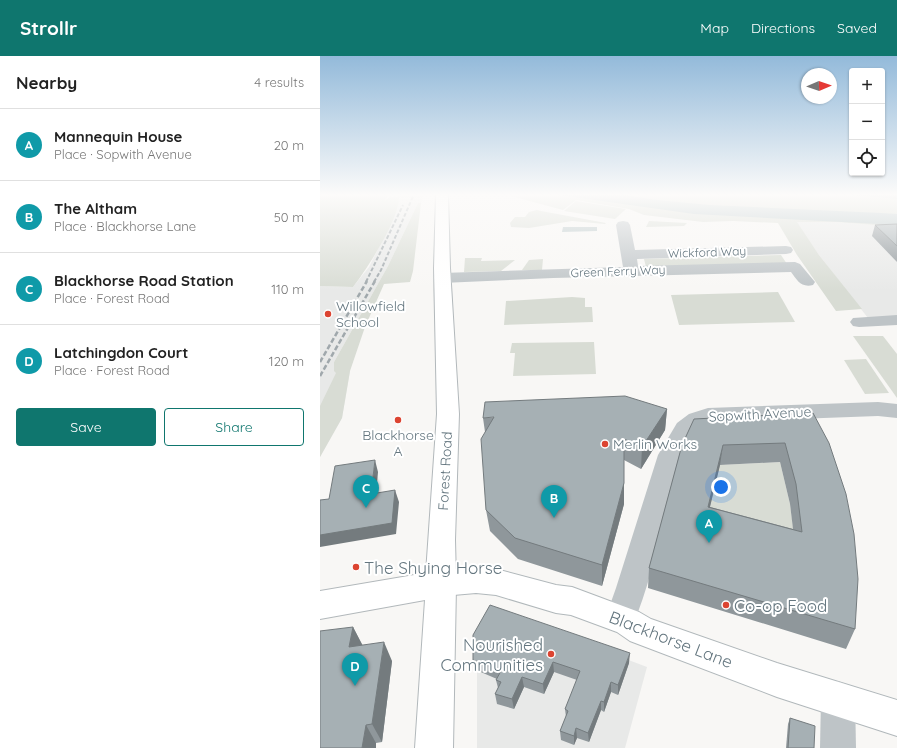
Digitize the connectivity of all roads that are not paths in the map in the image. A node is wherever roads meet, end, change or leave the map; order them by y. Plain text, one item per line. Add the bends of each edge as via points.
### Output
1 (442, 226) edge
2 (624, 226) edge
3 (776, 237) dead end
4 (790, 257) junction
5 (630, 260) junction
6 (554, 268) junction
7 (442, 278) junction
8 (806, 282) dead end
9 (897, 320) edge
10 (870, 336) dead end
11 (897, 411) edge
12 (442, 583) junction
13 (320, 605) edge
14 (620, 619) junction
15 (838, 698) junction
16 (897, 718) edge
17 (434, 748) edge
18 (838, 748) edge

1 - 7 main road, Forest Road
2 - 5 street
3 - 4 street
4 - 5 street, Wickford Way
4 - 6 street, Green Ferry Way
4 - 8 street
5 - 6 street, Wickford Way
6 - 7 street, Green Ferry Way
7 - 12 main road, Forest Road via 448,414 441,540
9 - 10 street via 854,316
11 - 14 street, Sopwith Avenue via 878,409 708,415 685,428 670,455
12 - 13 main road, Blackhorse Lane
12 - 14 main road, Blackhorse Lane via 476,580 496,582 572,601
12 - 17 main road, Forest Road
14 - 15 main road, Blackhorse Lane via 641,630 777,680
15 - 16 main road, Blackhorse Lane
15 - 18 street

